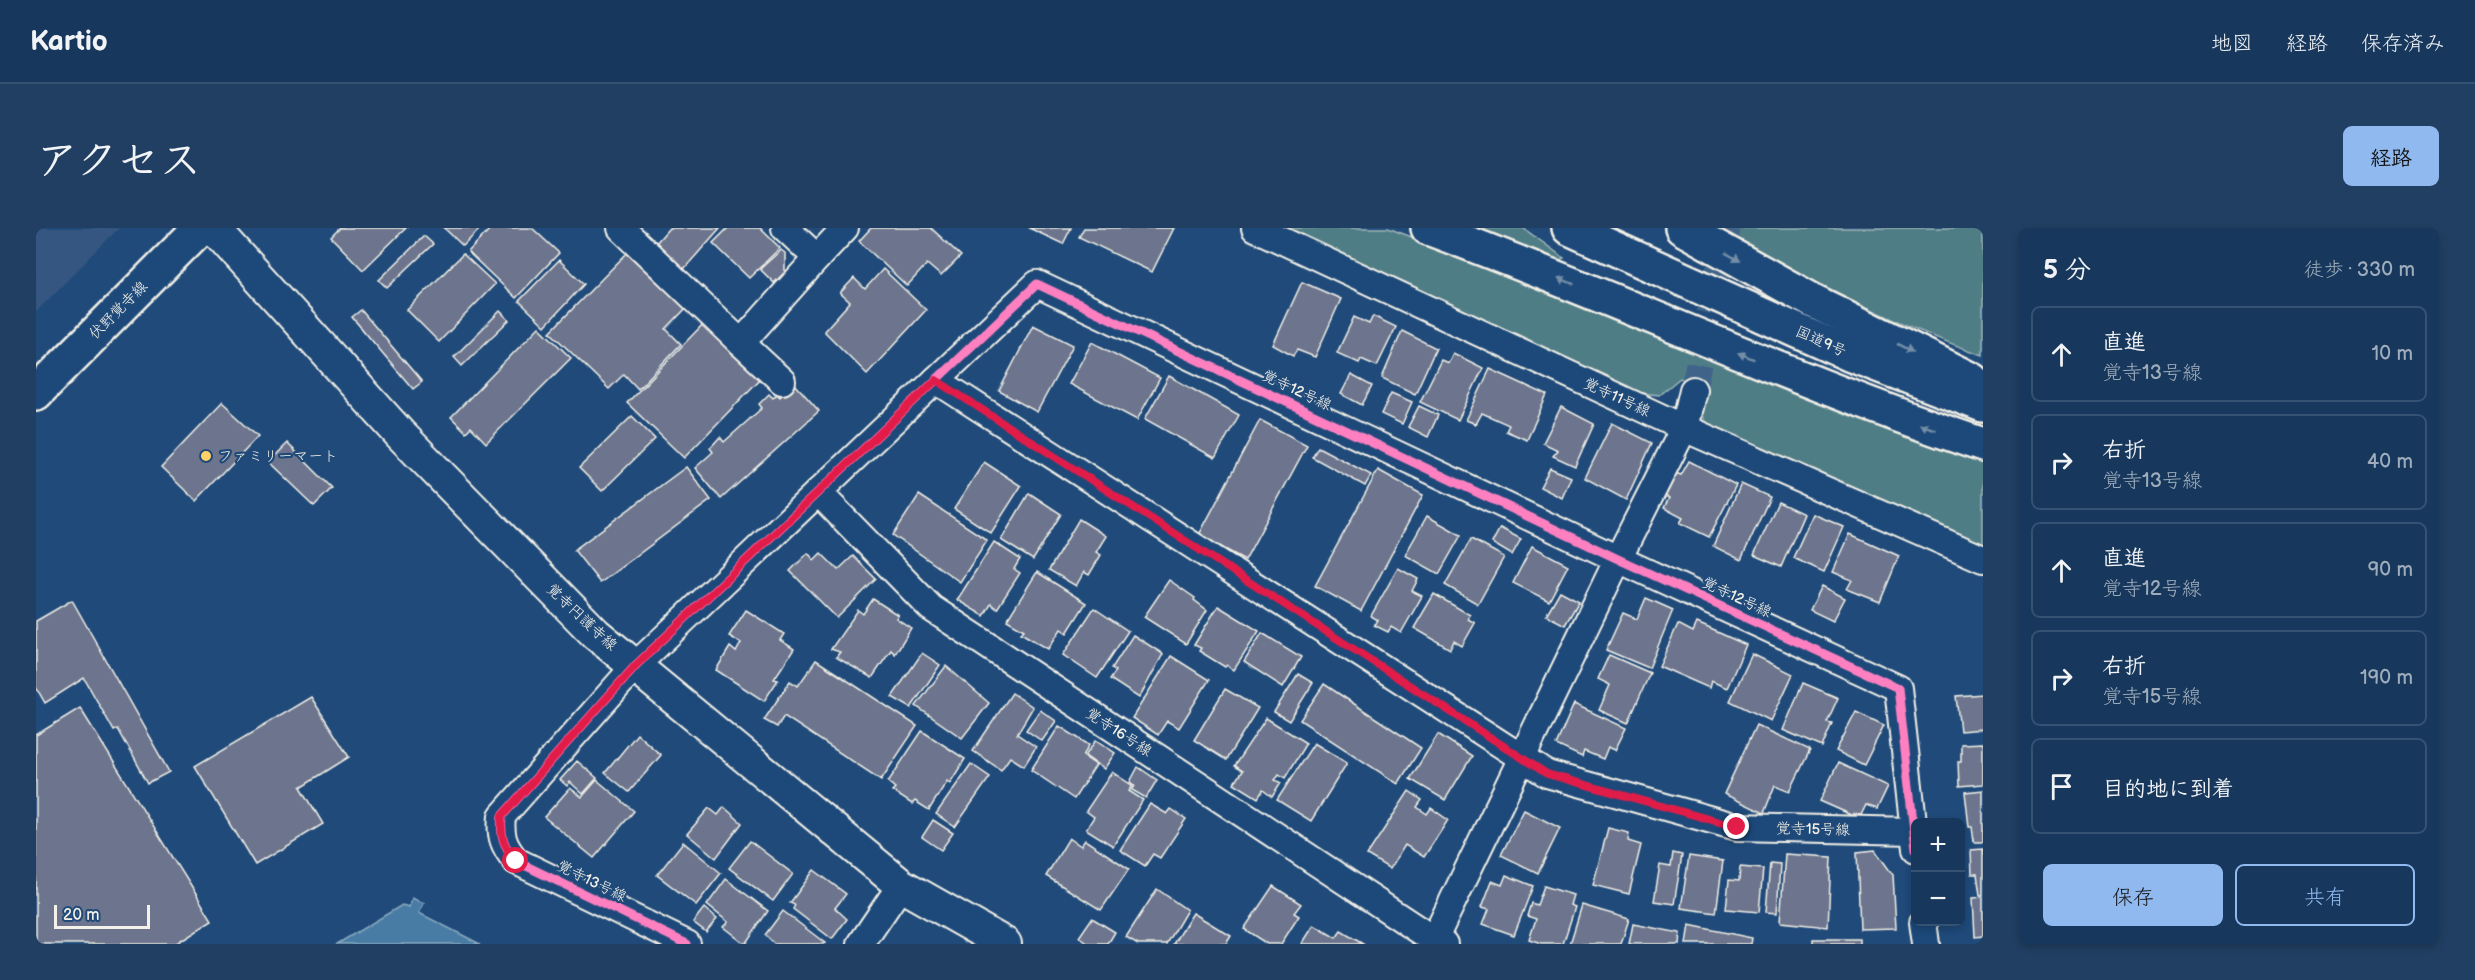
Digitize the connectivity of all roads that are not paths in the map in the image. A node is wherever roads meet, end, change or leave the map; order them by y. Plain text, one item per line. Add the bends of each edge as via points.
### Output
1 (200, 228) edge
2 (214, 228) edge
3 (621, 228) edge
4 (785, 228) edge
5 (845, 228) edge
6 (1255, 228) edge
7 (1428, 228) edge
8 (1569, 228) edge
9 (1579, 228) edge
10 (1682, 228) edge
11 (817, 258) junction
12 (1662, 270) junction
13 (741, 343) junction
14 (936, 380) junction
15 (782, 381) dead end
16 (1983, 384) edge
17 (1693, 390) tunnel mouth
18 (36, 393) edge
19 (1983, 405) edge
20 (1684, 428) junction
21 (1983, 445) edge
22 (818, 492) junction
23 (1618, 559) junction
24 (1983, 559) edge
25 (636, 665) junction
26 (1522, 759) junction
27 (1913, 818) edge
28 (1911, 840) edge
29 (901, 885) junction
30 (1924, 926) edge
31 (1437, 943) edge
32 (687, 944) edge
33 (861, 944) edge
34 (1005, 944) edge
35 (1926, 944) edge

1 - 18 main road, 伏野覚寺線
2 - 25 street, 覚寺円護寺線 via 408,443 596,634
3 - 13 street
4 - 11 street
5 - 11 street
6 - 20 street, 覚寺11号線
21 -> 7 main road via 1846,396
8 - 12 main road, 国道9号
9 - 12 main road, 国道9号
10 -> 16 main road via 1813,301
11 - 13 street
12 - 19 main road, 国道9号 via 1849,354
13 - 15 street
14 - 22 street, 覚寺12号線
14 - 23 street, 覚寺12号線 via 1037,284
14 - 26 street, 覚寺15号線
17 - 20 street
20 - 23 street
20 - 24 street, 覚寺11号線
22 - 25 street, 覚寺12号線
22 - 31 street, 覚寺16号線 via 931,608
23 - 26 street
23 - 27 street, 覚寺12号線 via 1898,688
25 - 29 street, 覚寺円護寺線
25 - 32 street, 覚寺13号線 via 502,816 500,832 504,846 516,861
26 - 28 street, 覚寺15号線 via 1547,774 1737,827
26 - 31 street
29 - 33 street
29 - 34 street, 覚寺円護寺線
30 - 35 street

